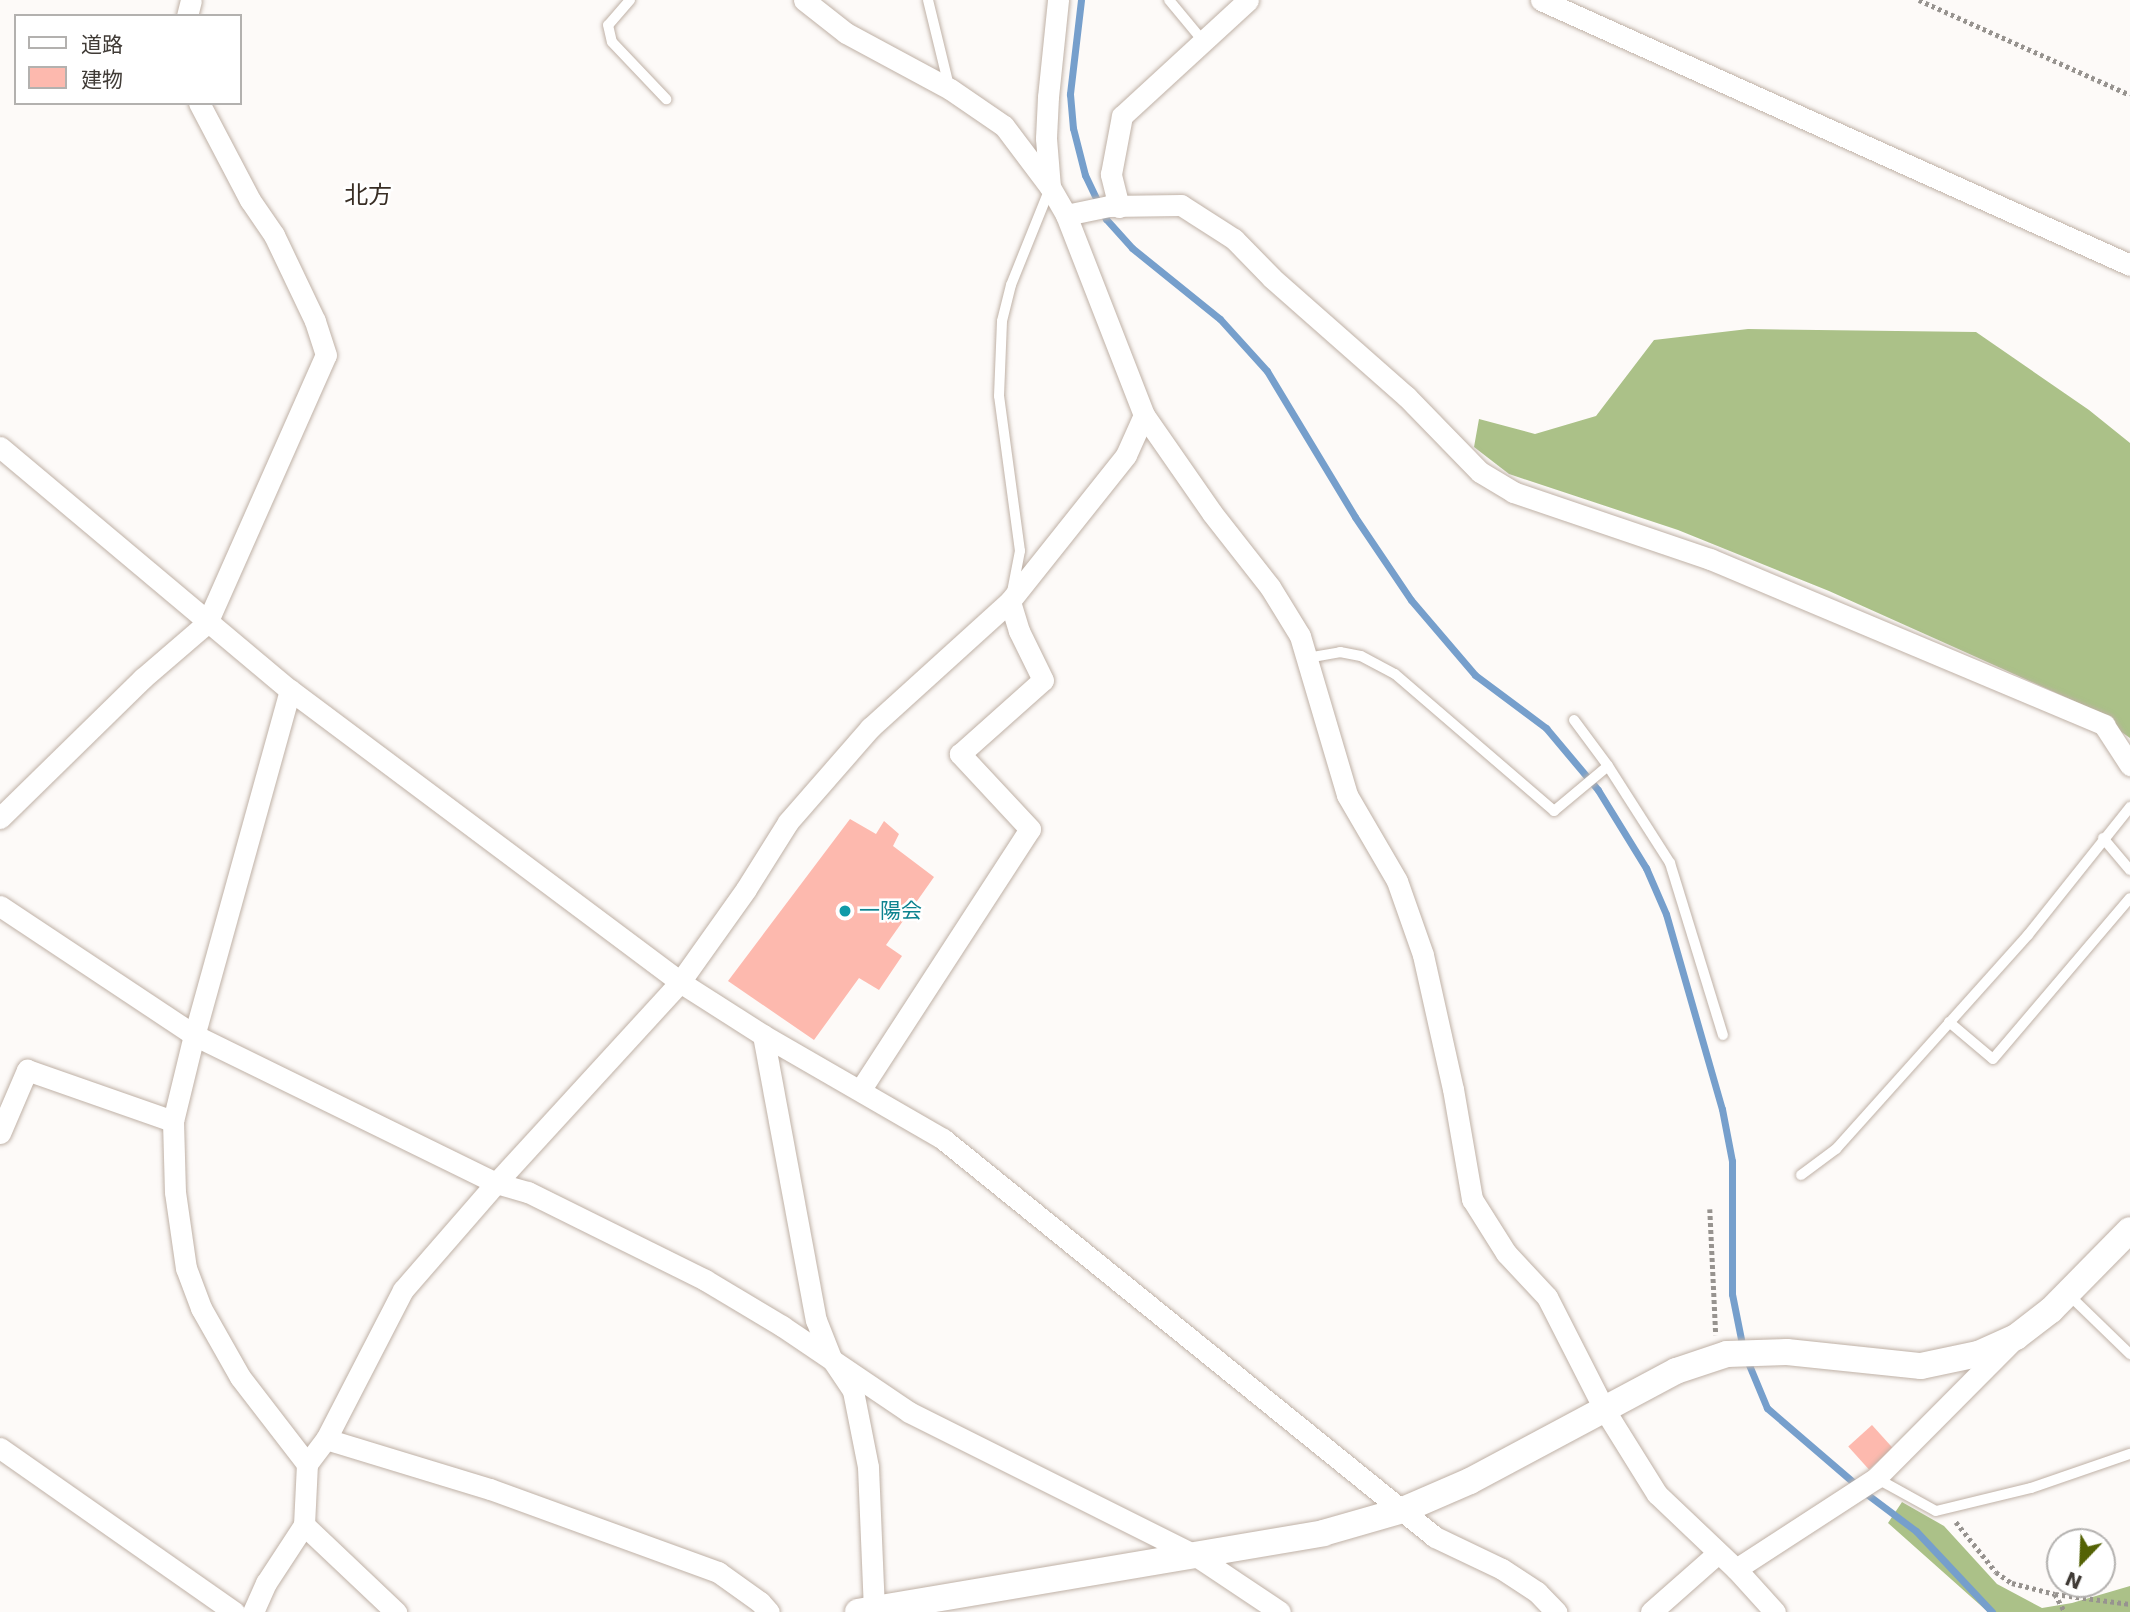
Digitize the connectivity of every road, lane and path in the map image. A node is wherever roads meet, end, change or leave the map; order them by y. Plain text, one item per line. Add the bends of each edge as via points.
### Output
1 (630, 0) edge
2 (804, 0) edge
3 (928, 0) edge
4 (1058, 0) edge
5 (1169, 0) edge
6 (1248, 0) edge
7 (1541, 0) edge
8 (1920, 0) edge
9 (1203, 41) junction
10 (950, 89) junction
11 (2130, 96) edge
12 (666, 99) dead end
13 (200, 105) edge
14 (1050, 187) junction
15 (1114, 206) junction
16 (1077, 213) junction
17 (2130, 265) edge
18 (1144, 415) junction
19 (0, 447) edge
20 (1010, 601) junction
21 (207, 623) junction
22 (1307, 659) junction
23 (290, 690) junction
24 (1574, 720) dead end
25 (2130, 765) edge
26 (1604, 770) junction
27 (2130, 807) edge
28 (0, 818) edge
29 (2103, 838) junction
30 (2130, 870) edge
31 (2130, 898) edge
32 (0, 906) edge
33 (680, 982) junction
34 (1950, 1022) junction
35 (194, 1035) junction
36 (763, 1035) junction
37 (1723, 1035) dead end
38 (861, 1089) junction
39 (173, 1121) junction
40 (0, 1133) edge
41 (1801, 1175) dead end
42 (496, 1183) junction
43 (1710, 1209) dead end
44 (2130, 1230) edge
45 (2067, 1293) junction
46 (2016, 1337) junction
47 (2130, 1354) edge
48 (1722, 1356) junction
49 (831, 1358) junction
50 (1604, 1409) junction
51 (326, 1439) junction
52 (0, 1448) edge
53 (2130, 1454) edge
54 (307, 1464) junction
55 (1870, 1481) junction
56 (1402, 1510) junction
57 (1936, 1511) junction
58 (304, 1525) junction
59 (1718, 1553) junction
60 (1195, 1555) junction
61 (1736, 1569) junction
62 (2046, 1592) edge
63 (2085, 1598) edge
64 (2130, 1604) edge
65 (869, 1610) edge
66 (234, 1612) edge
67 (253, 1612) edge
68 (396, 1612) edge
69 (769, 1612) edge
70 (1280, 1612) edge
71 (1556, 1612) edge
72 (1651, 1612) edge
73 (1775, 1612) edge

1 - 12 lane via 608,25 612,43
2 - 10 street via 846,33
3 - 10 lane
4 - 14 street via 1046,138
5 - 9 lane
6 - 9 street
7 - 17 street
8 - 11 path
9 - 15 street via 1122,116 1111,174
10 - 14 street via 1004,126
13 - 21 street via 250,200 274,235 326,355
14 - 16 street
14 - 20 lane via 1011,285 1002,321 999,396 1020,551
15 - 16 street
15 - 25 street via 1181,205 1234,239 1406,396 1480,472 1513,492 1710,559 2104,725
16 - 18 street
18 - 20 street via 1126,455
18 - 22 street via 1270,587 1300,636
19 - 21 street
20 - 33 street via 870,728 788,822
20 - 38 street via 1018,631 1043,680 960,754 1030,829
21 - 23 street
21 - 28 street via 143,678
22 - 26 lane via 1340,652 1361,656 1395,674 1554,811
22 - 50 street via 1347,795 1397,881 1423,955 1472,1199 1506,1253 1547,1297
23 - 33 street
23 - 35 street
24 - 26 lane
26 - 37 lane via 1670,863
27 - 29 lane
29 - 30 lane
29 - 34 lane via 2028,935
31 - 34 lane via 1993,1059
32 - 35 street
33 - 36 street
33 - 42 street
34 - 41 lane via 1836,1149
35 - 39 street
35 - 42 street
36 - 38 street
36 - 49 street via 816,1320
38 - 56 street via 943,1139
39 - 40 street via 27,1070
39 - 54 street via 178,1228 201,1308 240,1377
42 - 49 street via 528,1192 705,1280
42 - 51 street via 403,1290
43 - 48 path
44 - 45 street
45 - 46 street
45 - 47 lane
46 - 48 street via 1978,1354 1921,1366 1759,1352
46 - 55 street
48 - 50 street via 1676,1371
49 - 60 street via 909,1412
49 - 65 street via 853,1391 868,1467
50 - 56 street via 1469,1481
50 - 59 street via 1657,1494
51 - 54 street
51 - 69 street via 490,1489 718,1572
52 - 66 street
53 - 57 lane via 2031,1488
54 - 58 street
55 - 57 lane
55 - 61 street
56 - 60 street via 1323,1533
56 - 71 street via 1435,1537 1502,1569 1537,1592
57 - 62 path via 1957,1522 1996,1572 2012,1583
58 - 67 street
58 - 68 street
59 - 61 street
59 - 72 street
60 - 65 street
60 - 70 street
61 - 73 street
63 - 64 path

